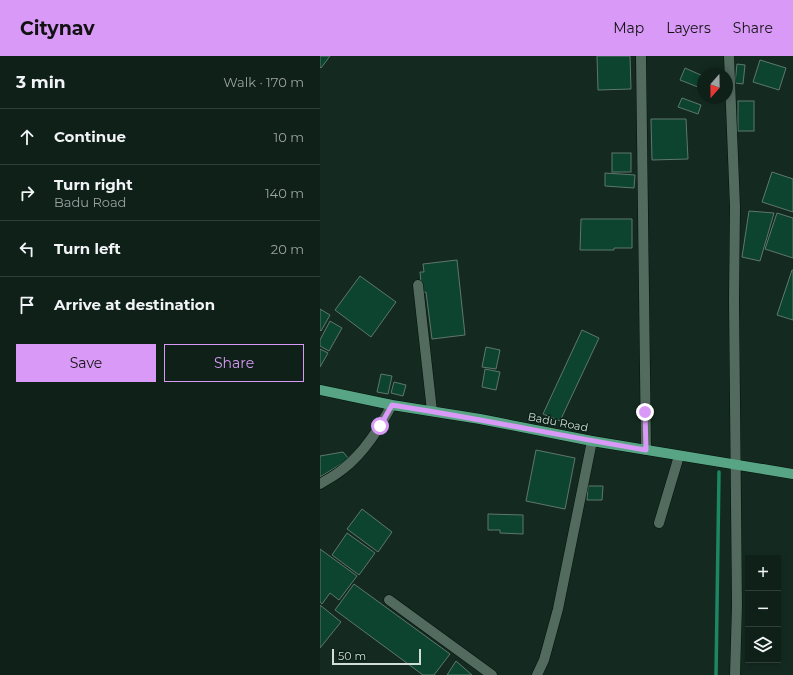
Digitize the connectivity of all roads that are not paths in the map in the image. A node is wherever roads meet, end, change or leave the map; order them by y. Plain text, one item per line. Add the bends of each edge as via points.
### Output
1 (641, 56) edge
2 (729, 56) edge
3 (418, 285) dead end
4 (320, 390) edge
5 (392, 405) junction
6 (432, 411) junction
7 (592, 441) junction
8 (646, 450) junction
9 (679, 456) junction
10 (735, 465) junction
11 (793, 474) edge
12 (320, 484) edge
13 (659, 523) dead end
14 (389, 600) dead end
15 (492, 675) edge
16 (537, 675) edge
17 (735, 675) edge

1 - 8 street
2 - 10 street via 735,207
3 - 6 street
4 - 5 main road, Badu Road
5 - 6 main road, Badu Road
5 - 12 street via 358,455 344,469
6 - 7 main road, Badu Road
7 - 8 main road, Badu Road
7 - 16 street via 558,609 544,660
8 - 9 main road, Badu Road
9 - 10 main road, Badu Road
9 - 13 street
10 - 11 main road, Badu Road
10 - 17 street
14 - 15 street

